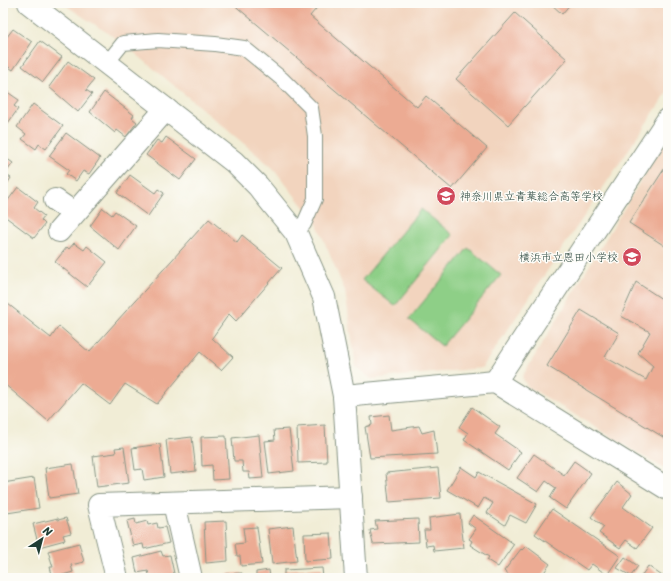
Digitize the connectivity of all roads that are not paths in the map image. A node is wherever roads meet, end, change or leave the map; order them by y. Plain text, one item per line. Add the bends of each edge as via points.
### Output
1 (29, 3) edge
2 (107, 63) junction
3 (166, 109) junction
4 (668, 119) edge
5 (55, 200) dead end
6 (74, 213) junction
7 (59, 231) dead end
8 (296, 233) junction
9 (495, 382) junction
10 (344, 396) junction
11 (668, 489) edge
12 (351, 496) junction
13 (174, 503) junction
14 (117, 578) edge
15 (191, 578) edge
16 (356, 578) edge

1 - 2 street
2 - 3 street
2 - 8 lane via 123,44 158,40 215,44 244,48 282,79 311,108 316,136 315,199 304,224
3 - 6 street
3 - 8 street via 234,162 258,186
4 - 9 street
5 - 6 street
6 - 7 street
8 - 10 street via 324,297
9 - 10 street
9 - 11 street
10 - 12 street
12 - 13 street
12 - 16 street
13 - 14 street via 100,505
13 - 15 street

